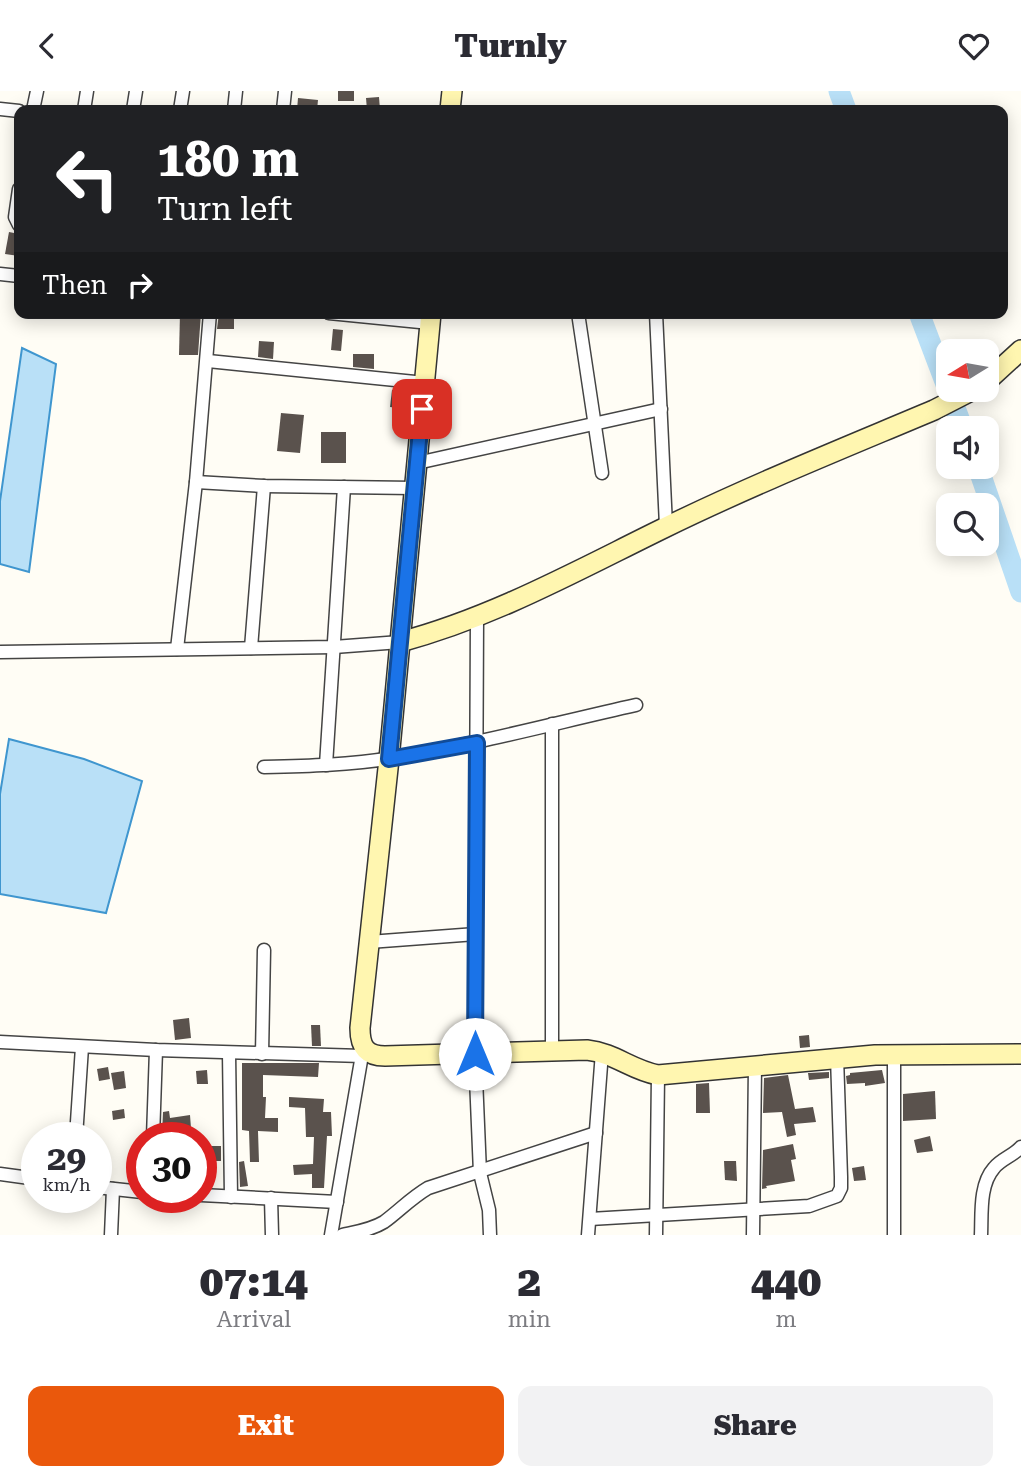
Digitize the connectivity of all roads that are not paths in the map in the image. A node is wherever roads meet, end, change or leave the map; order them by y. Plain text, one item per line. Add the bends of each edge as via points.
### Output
1 (210, 319) edge
2 (431, 319) edge
3 (579, 319) edge
4 (656, 319) edge
5 (1021, 350) edge
6 (208, 361) junction
7 (999, 370) edge
8 (425, 383) junction
9 (948, 403) edge
10 (661, 409) junction
11 (594, 423) junction
12 (417, 463) junction
13 (601, 473) dead end
14 (196, 482) junction
15 (264, 486) junction
16 (344, 487) junction
17 (414, 488) junction
18 (666, 526) junction
19 (477, 617) junction
20 (400, 642) junction
21 (334, 647) junction
22 (251, 648) junction
23 (177, 649) junction
24 (0, 652) edge
25 (636, 705) dead end
26 (552, 724) junction
27 (477, 743) junction
28 (389, 759) junction
29 (326, 765) junction
30 (264, 767) dead end
31 (476, 934) junction
32 (369, 942) junction
33 (264, 950) dead end
34 (0, 1042) edge
35 (82, 1047) junction
36 (156, 1050) junction
37 (552, 1051) junction
38 (362, 1052) junction
39 (602, 1052) junction
40 (229, 1053) junction
41 (262, 1054) junction
42 (475, 1054) junction
43 (1021, 1054) edge
44 (894, 1055) junction
45 (837, 1057) junction
46 (755, 1065) junction
47 (658, 1075) junction
48 (77, 1122) edge
49 (154, 1122) edge
50 (596, 1133) junction
51 (1021, 1147) edge
52 (480, 1173) junction
53 (0, 1174) edge
54 (21, 1177) edge
55 (113, 1189) joint
56 (126, 1190) edge
57 (217, 1196) edge
58 (231, 1197) junction
59 (271, 1198) junction
60 (337, 1202) junction
61 (752, 1210) junction
62 (657, 1214) junction
63 (590, 1219) junction
64 (111, 1235) edge
65 (272, 1235) edge
66 (331, 1235) edge
67 (342, 1235) edge
68 (490, 1235) edge
69 (588, 1235) edge
70 (656, 1235) edge
71 (752, 1235) edge
72 (894, 1235) edge
73 (981, 1235) edge

1 - 6 street
2 - 8 street
3 - 11 street
4 - 10 street
5 - 7 street
6 - 8 street
6 - 14 street
8 - 12 street
9 - 18 street
10 - 11 street
10 - 18 street
11 - 12 street
11 - 13 street
12 - 17 street
14 - 15 street
14 - 23 street
15 - 16 street
15 - 22 street
16 - 17 street
16 - 21 street
17 - 20 street
18 - 19 street
19 - 20 street
19 - 27 street
20 - 21 street
20 - 28 street
21 - 22 street
21 - 29 street
22 - 23 street
23 - 24 street
25 - 26 street
26 - 27 street
26 - 37 street
27 - 28 street
27 - 31 street
28 - 29 street
28 - 32 street
29 - 30 street
31 - 32 street
31 - 42 street
32 - 38 street via 360,1028
33 - 41 street
34 - 35 street
35 - 36 street
35 - 48 street
36 - 40 street
36 - 49 street
37 - 39 street
37 - 42 street
38 - 41 street
38 - 42 street via 376,1056
38 - 60 street
39 - 47 street via 640,1072
39 - 50 street
40 - 41 street
40 - 58 street
42 - 52 street
43 - 44 street
44 - 45 street
44 - 72 street
45 - 46 street
45 - 61 street via 841,1177 837,1196 809,1206
46 - 47 street
46 - 61 street
47 - 62 street
50 - 52 street
50 - 63 street
51 - 73 street via 995,1165 990,1174
52 - 67 street via 428,1188 383,1222
52 - 68 street
53 - 54 street
55 - 56 street
55 - 64 street
57 - 58 street
58 - 59 street
59 - 60 street
59 - 65 street
60 - 66 street
61 - 62 street
61 - 71 street
62 - 63 street
62 - 70 street
63 - 69 street

